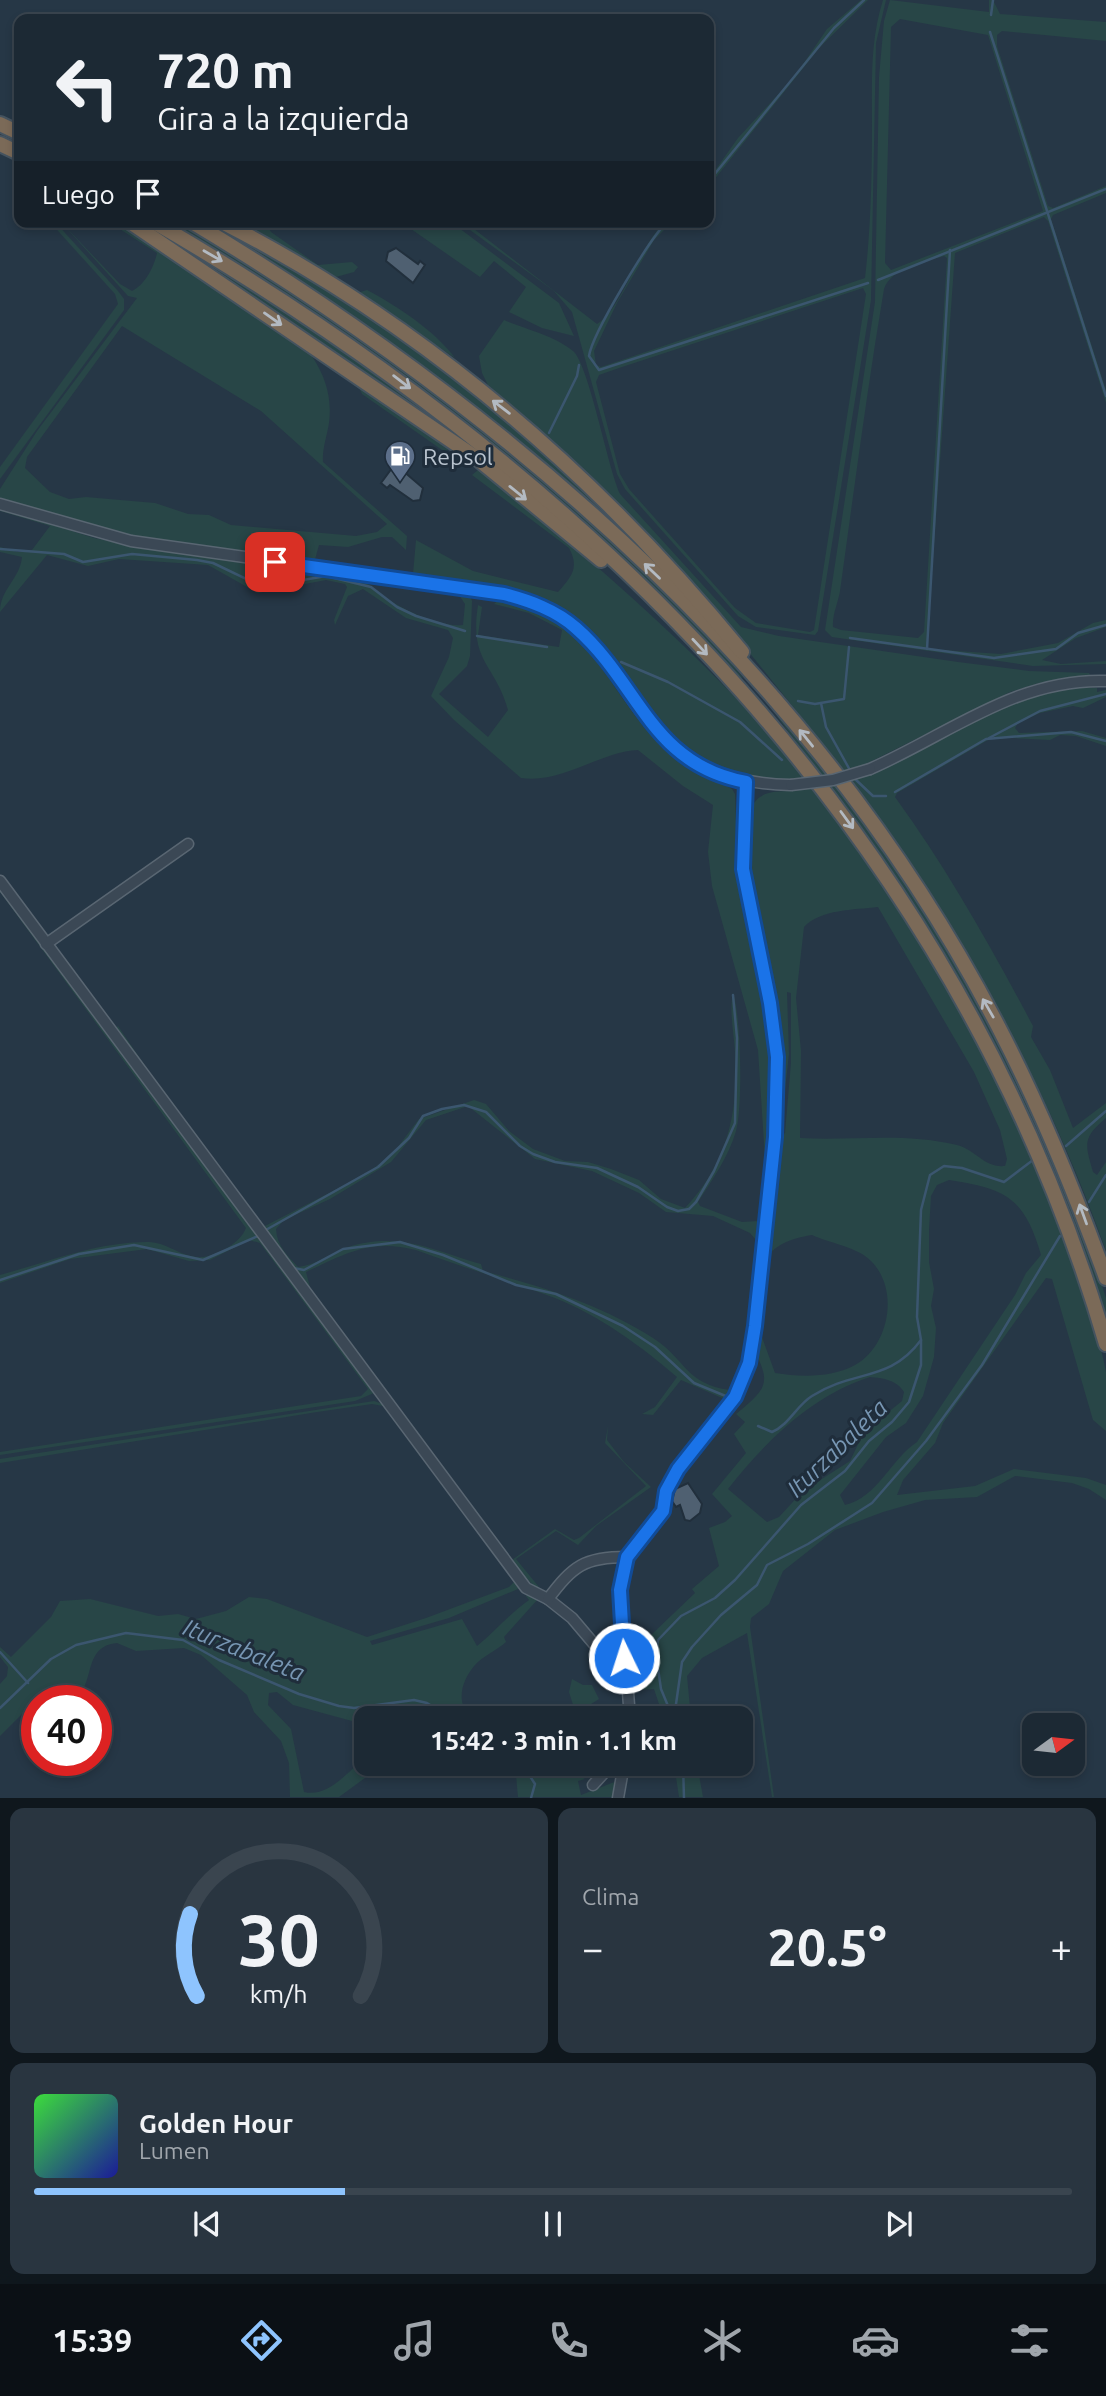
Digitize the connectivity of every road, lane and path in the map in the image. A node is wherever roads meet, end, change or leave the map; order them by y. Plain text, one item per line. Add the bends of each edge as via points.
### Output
1 (139, 228) edge
2 (164, 228) edge
3 (202, 228) edge
4 (233, 228) edge
5 (0, 504) edge
6 (678, 623) junction
7 (1106, 681) edge
8 (783, 710) junction
9 (746, 782) junction
10 (188, 845) dead end
11 (0, 881) edge
12 (46, 944) junction
13 (1106, 1278) edge
14 (1106, 1344) edge
15 (627, 1557) junction
16 (548, 1599) junction
17 (627, 1683) junction
18 (628, 1706) edge
19 (601, 1776) edge
20 (622, 1776) edge
21 (593, 1785) dead end
22 (618, 1797) edge

1 -> 6 highway via 478,459
2 -> 6 highway via 302,312 434,406 572,521
8 -> 3 highway via 649,567 508,441 385,347
8 -> 4 highway via 758,671 681,579 614,507 526,426 370,308
5 - 9 street via 131,541 526,600 552,612 592,643 647,721 680,754 721,776
6 -> 14 highway via 841,812 938,956 981,1032 1035,1145 1069,1229
7 - 9 street, bridge via 1065,684 1019,695 870,769 791,785
13 -> 8 highway via 1063,1164 998,1026 905,870
9 - 15 street via 743,869 777,1057 775,1137 749,1363 735,1397 678,1469 666,1491 663,1511
10 - 12 street
11 - 12 street
12 - 16 street via 526,1588
15 - 16 street via 583,1563 568,1573
15 - 17 street via 620,1590
16 - 17 street via 572,1618
17 - 18 street
19 - 21 street
20 - 22 street

